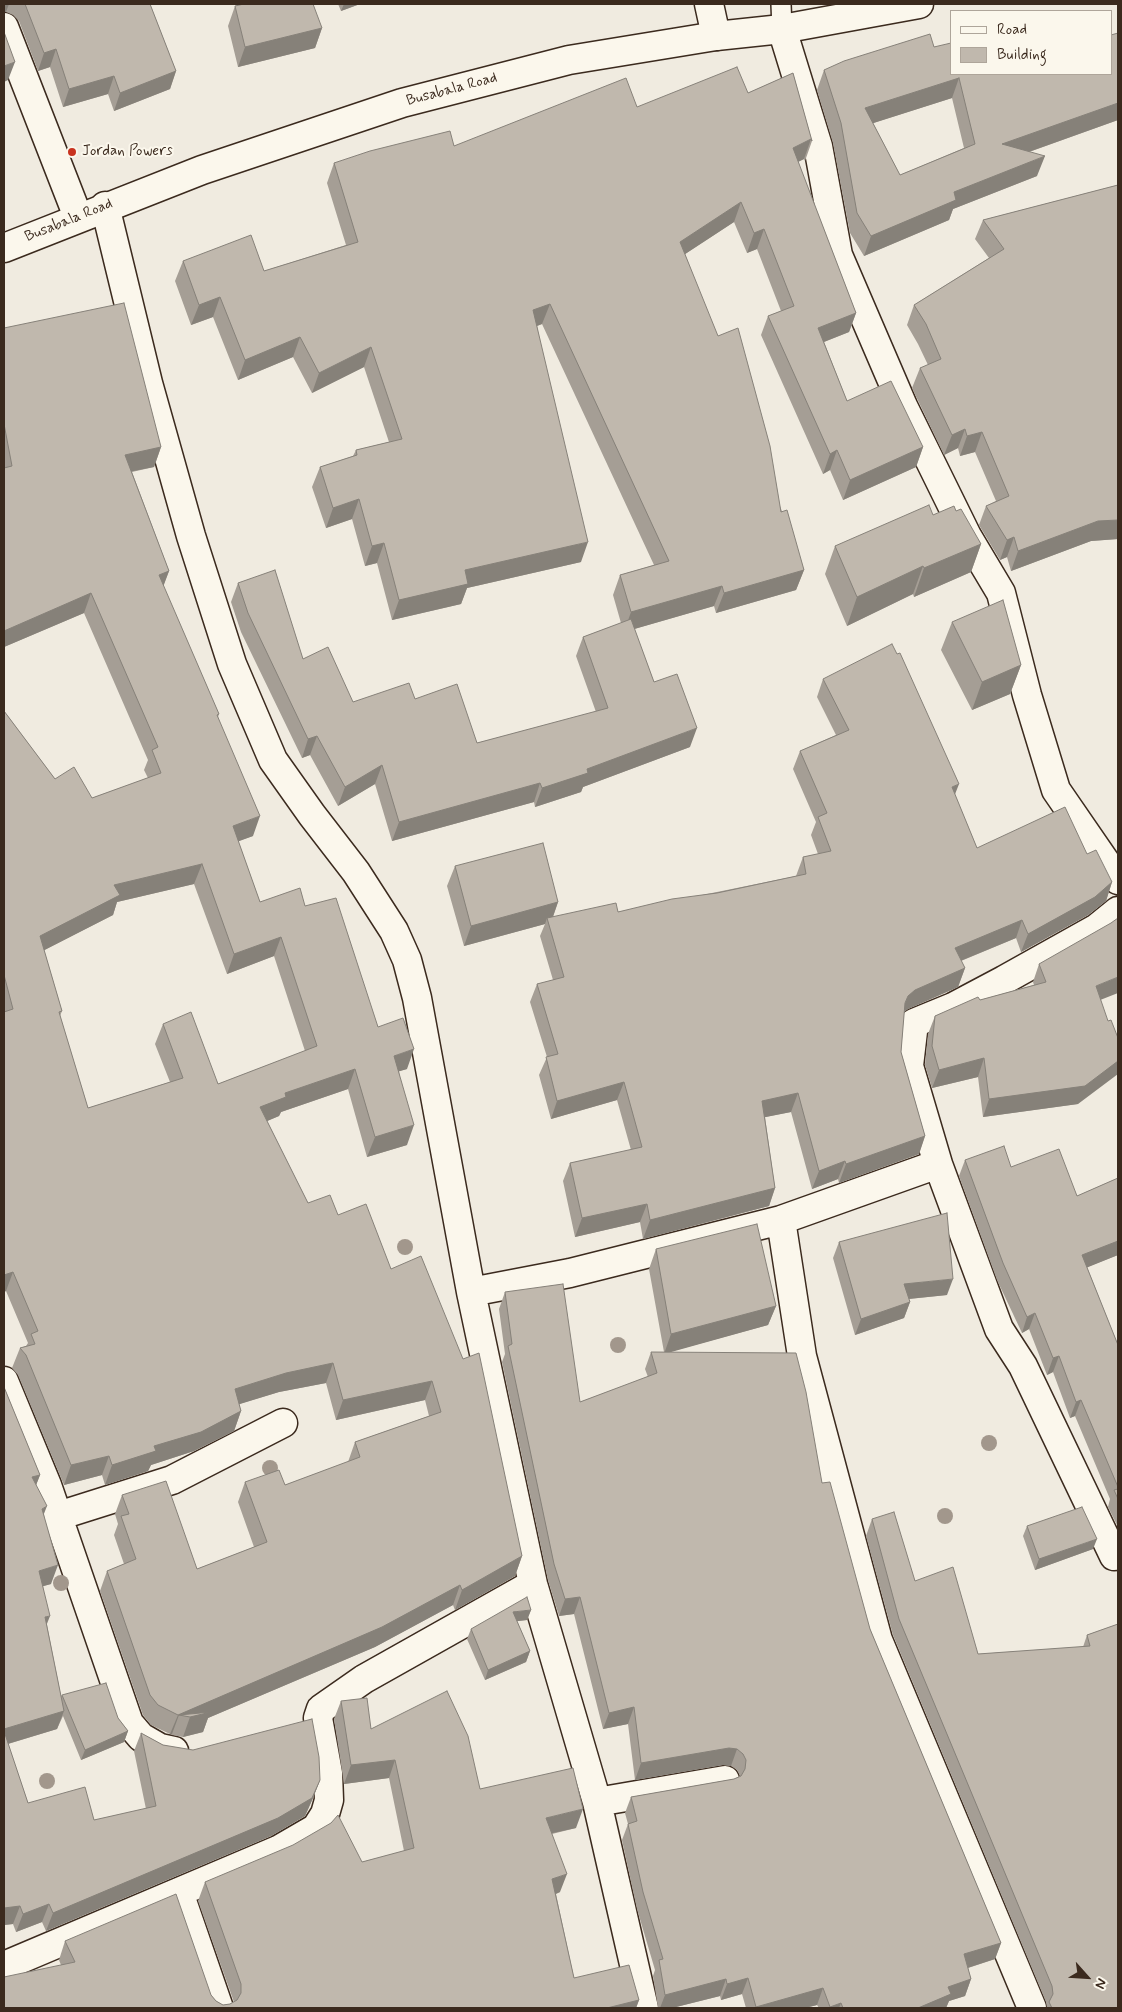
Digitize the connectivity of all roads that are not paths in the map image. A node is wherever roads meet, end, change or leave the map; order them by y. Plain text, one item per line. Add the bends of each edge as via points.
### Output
1 (709, 4) edge
2 (919, 4) edge
3 (781, 16) edge
4 (4, 27) edge
5 (716, 36) junction
6 (106, 206) junction
7 (78, 217) junction
8 (4, 248) edge
9 (1118, 880) edge
10 (1118, 911) edge
11 (938, 1164) junction
12 (781, 1220) junction
13 (472, 1292) junction
14 (4, 1381) edge
15 (283, 1423) dead end
16 (58, 1516) junction
17 (1114, 1556) dead end
18 (533, 1584) junction
19 (202, 1748) edge
20 (724, 1780) edge
21 (597, 1802) junction
22 (179, 1892) junction
23 (4, 1966) edge
24 (219, 2008) edge
25 (644, 2008) edge
26 (1032, 2008) edge

1 - 5 street
2 - 3 street, Busabala Road
3 - 5 street, Busabala Road
3 - 9 street via 818,146 838,255 903,406 968,536 1001,593 1026,695 1056,790
4 - 7 street
5 - 6 street, Busabala Road via 569,60 402,103
6 - 7 street, Busabala Road
6 - 13 street via 148,383 190,536 232,664 273,760 356,872 394,931 407,960 417,998
7 - 8 street, Busabala Road
10 - 11 street via 1097,928 1004,980 914,1023 909,1066
11 - 12 street
11 - 17 street via 999,1329 1023,1366
12 - 13 street via 570,1273
12 - 26 street via 802,1356 878,1640
13 - 18 street
14 - 16 street
15 - 16 street via 172,1480
16 - 19 street via 130,1723 141,1736 160,1748 183,1753
18 - 21 street
18 - 22 street via 364,1679 308,1720 328,1772 329,1800 316,1828 278,1850
20 - 21 street
21 - 25 street
22 - 23 street
22 - 24 street

